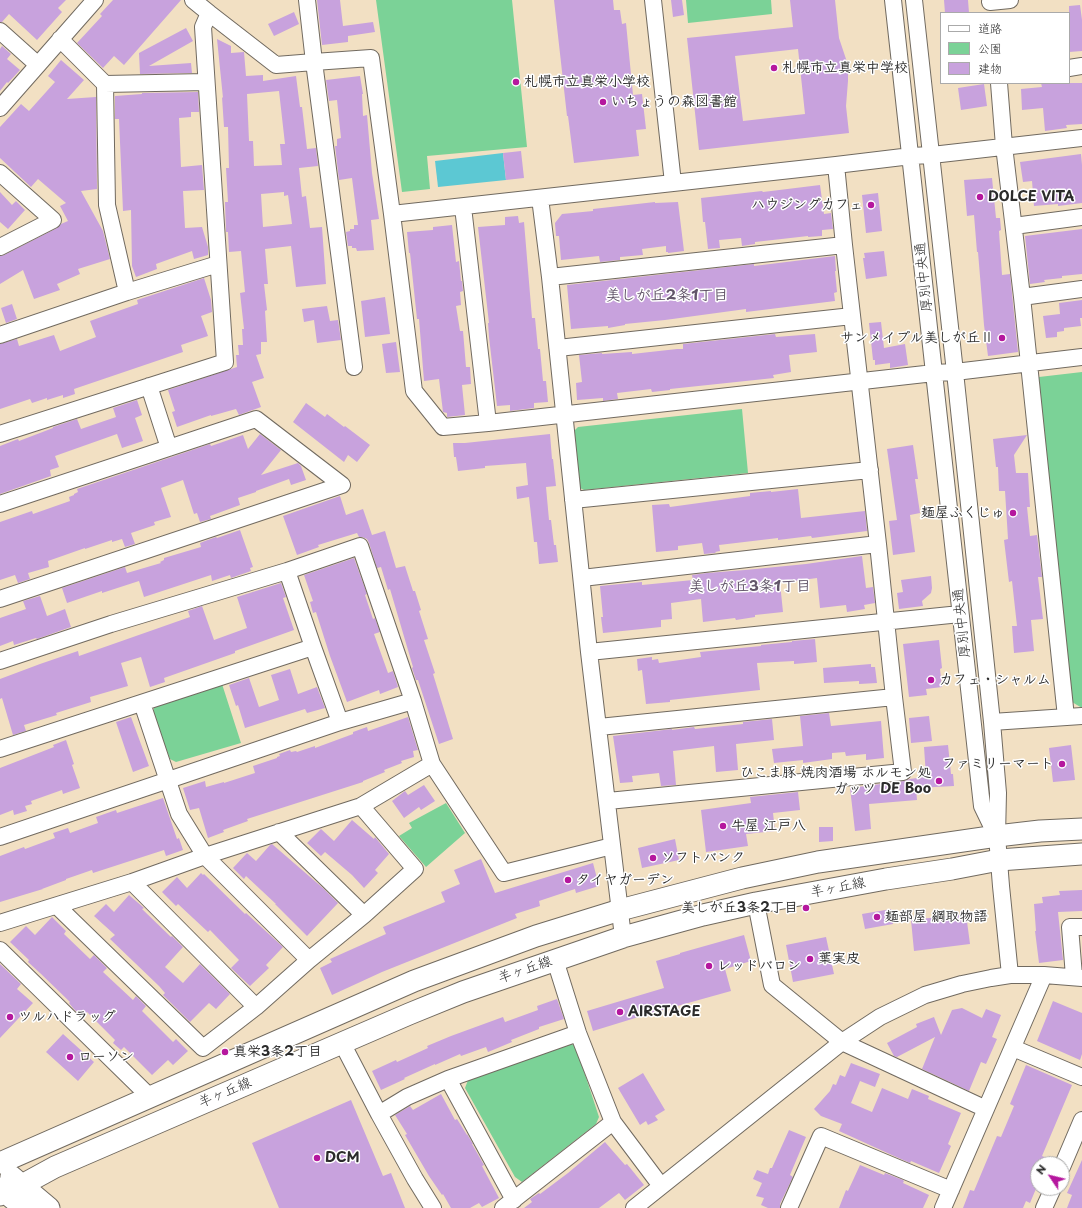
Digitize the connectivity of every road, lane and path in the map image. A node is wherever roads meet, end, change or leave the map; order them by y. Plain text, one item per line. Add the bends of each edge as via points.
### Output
1 (193, 0) edge
2 (307, 0) edge
3 (653, 0) edge
4 (893, 0) edge
5 (914, 0) edge
6 (1010, 0) edge
7 (86, 3) edge
8 (990, 5) edge
9 (209, 12) junction
10 (0, 31) edge
11 (60, 40) junction
12 (314, 62) junction
13 (38, 65) junction
14 (1082, 66) edge
15 (1070, 68) edge
16 (206, 82) junction
17 (105, 84) junction
18 (999, 84) edge
19 (0, 108) edge
20 (1082, 138) edge
21 (1004, 146) junction
22 (932, 155) junction
23 (911, 156) junction
24 (836, 165) junction
25 (0, 173) edge
26 (674, 183) junction
27 (540, 198) junction
28 (463, 207) junction
29 (392, 214) junction
30 (1082, 217) edge
31 (1014, 226) junction
32 (844, 245) junction
33 (0, 247) edge
34 (218, 264) junction
35 (550, 277) junction
36 (1082, 289) edge
37 (127, 292) junction
38 (1022, 297) junction
39 (852, 316) junction
40 (0, 335) edge
41 (558, 348) junction
42 (1082, 357) edge
43 (1029, 363) junction
44 (354, 367) dead end
45 (955, 372) junction
46 (934, 373) junction
47 (860, 382) junction
48 (149, 386) junction
49 (565, 415) junction
50 (488, 423) junction
51 (0, 434) edge
52 (169, 448) junction
53 (870, 470) junction
54 (573, 500) junction
55 (0, 504) edge
56 (878, 544) junction
57 (287, 571) junction
58 (582, 578) junction
59 (0, 599) edge
60 (960, 614) junction
61 (887, 621) junction
62 (312, 647) junction
63 (589, 652) junction
64 (0, 661) edge
65 (894, 697) junction
66 (413, 700) junction
67 (142, 703) junction
68 (1074, 717) edge
69 (340, 722) junction
70 (992, 722) junction
71 (599, 727) junction
72 (0, 749) edge
73 (432, 764) junction
74 (168, 781) junction
75 (608, 801) junction
76 (361, 806) junction
77 (1082, 829) edge
78 (278, 832) junction
79 (997, 836) junction
80 (0, 837) edge
81 (612, 846) junction
82 (1082, 854) edge
83 (205, 856) junction
84 (999, 860) junction
85 (132, 882) junction
86 (756, 903) junction
87 (57, 906) junction
88 (620, 910) junction
89 (364, 915) junction
90 (0, 923) edge
91 (1082, 927) edge
92 (623, 937) junction
93 (0, 950) edge
94 (309, 960) junction
95 (555, 960) junction
96 (1010, 975) junction
97 (1044, 975) junction
98 (1078, 977) edge
99 (256, 1007) junction
100 (578, 1033) junction
101 (842, 1042) junction
102 (342, 1043) junction
103 (1013, 1048) junction
104 (1082, 1078) edge
105 (448, 1079) junction
106 (150, 1097) junction
107 (986, 1110) junction
108 (379, 1114) junction
109 (1082, 1120) edge
110 (613, 1122) junction
111 (1067, 1156) edge
112 (0, 1163) edge
113 (0, 1167) edge
114 (662, 1186) junction
115 (7, 1190) edge
116 (951, 1190) junction
117 (1049, 1196) edge
118 (509, 1204) edge
119 (24, 1208) edge
120 (50, 1208) edge
121 (433, 1208) edge
122 (634, 1208) edge
123 (789, 1208) edge
124 (943, 1208) edge
125 (1044, 1208) edge

1 - 9 street
2 - 12 street
3 - 26 street
4 - 23 street, 厚別中央通
5 - 22 street, 厚別中央通
6 - 8 street
7 - 11 street
9 - 12 street via 276,65
9 - 16 street via 203,27
10 - 13 street
11 - 13 street
11 - 17 street
12 - 29 street via 371,58
12 - 44 street
13 - 19 street
14 - 15 street
16 - 17 street
16 - 34 street
17 - 37 street via 107,204
18 - 21 street
20 - 21 street
21 - 22 street
21 - 31 street
22 - 23 street
22 - 45 street, 厚別中央通
23 - 24 street
23 - 46 street, 厚別中央通
24 - 26 street
24 - 32 street
25 - 33 street via 53,220
26 - 27 street
27 - 28 street
27 - 35 street
28 - 29 street
28 - 50 street
29 - 50 street via 414,391 443,427
30 - 31 street
31 - 38 street
32 - 35 street
32 - 39 street
34 - 37 street
34 - 48 street via 225,362
35 - 41 street
36 - 38 street
37 - 40 street
38 - 43 street
39 - 41 street
39 - 47 street
41 - 49 street
42 - 43 street
43 - 45 street
43 - 68 street
45 - 46 street
45 - 70 street, 厚別中央通
46 - 47 street
46 - 60 street, 厚別中央通
47 - 49 street
47 - 53 street
48 - 51 street
48 - 52 street
49 - 50 street
49 - 54 street
52 - 55 street
52 - 59 street via 256,419 342,485
53 - 54 street
53 - 56 street
54 - 58 street
56 - 58 street
56 - 61 street
57 - 62 street
57 - 64 street via 111,624
57 - 66 street via 360,546
58 - 63 street
60 - 61 street
60 - 79 street, 厚別中央通 via 982,806
61 - 63 street
61 - 65 street
62 - 67 street
62 - 69 street
63 - 71 street
65 - 71 street
65 - 75 street via 904,772
66 - 69 street
66 - 73 street
67 - 72 street
67 - 74 street
68 - 70 street
69 - 74 street
70 - 79 street, 厚別中央通 via 998,792
71 - 75 street
73 - 76 street
73 - 81 street via 504,873
74 - 80 street
74 - 83 street via 179,814
75 - 81 street
76 - 78 street
76 - 89 street via 415,869
77 - 79 main road, 羊ヶ丘線
78 - 83 street
78 - 89 street
79 - 84 street
79 - 88 main road, 羊ヶ丘線 via 818,862 742,878
81 - 88 street
82 - 84 main road, 羊ヶ丘線
83 - 85 street
83 - 94 street
84 - 86 main road, 羊ヶ丘線
84 - 96 street
85 - 87 street
85 - 99 street
86 - 92 main road, 羊ヶ丘線
86 - 101 street via 772,985
87 - 90 street
87 - 99 street via 203,1048
88 - 92 street
88 - 106 main road, 羊ヶ丘線 via 536,936 414,981
89 - 94 street
91 - 98 street via 1070,927
92 - 95 main road, 羊ヶ丘線
93 - 106 street
94 - 99 street
95 - 100 street
95 - 102 main road, 羊ヶ丘線 via 462,992
96 - 97 street
96 - 101 street via 962,984 925,995 880,1017
97 - 98 street
97 - 103 street
100 - 105 street
100 - 110 street
101 - 107 street
101 - 114 street
102 - 108 street
102 - 115 main road, 羊ヶ丘線
103 - 104 street
103 - 107 street
105 - 108 street via 407,1097
105 - 118 street
106 - 112 main road, 羊ヶ丘線
107 - 116 street
108 - 121 street
109 - 111 street
110 - 114 street
110 - 118 street
113 - 115 main road
114 - 122 street
115 - 119 main road
115 - 120 main road
116 - 123 street via 821,1136
116 - 124 street
117 - 125 street

